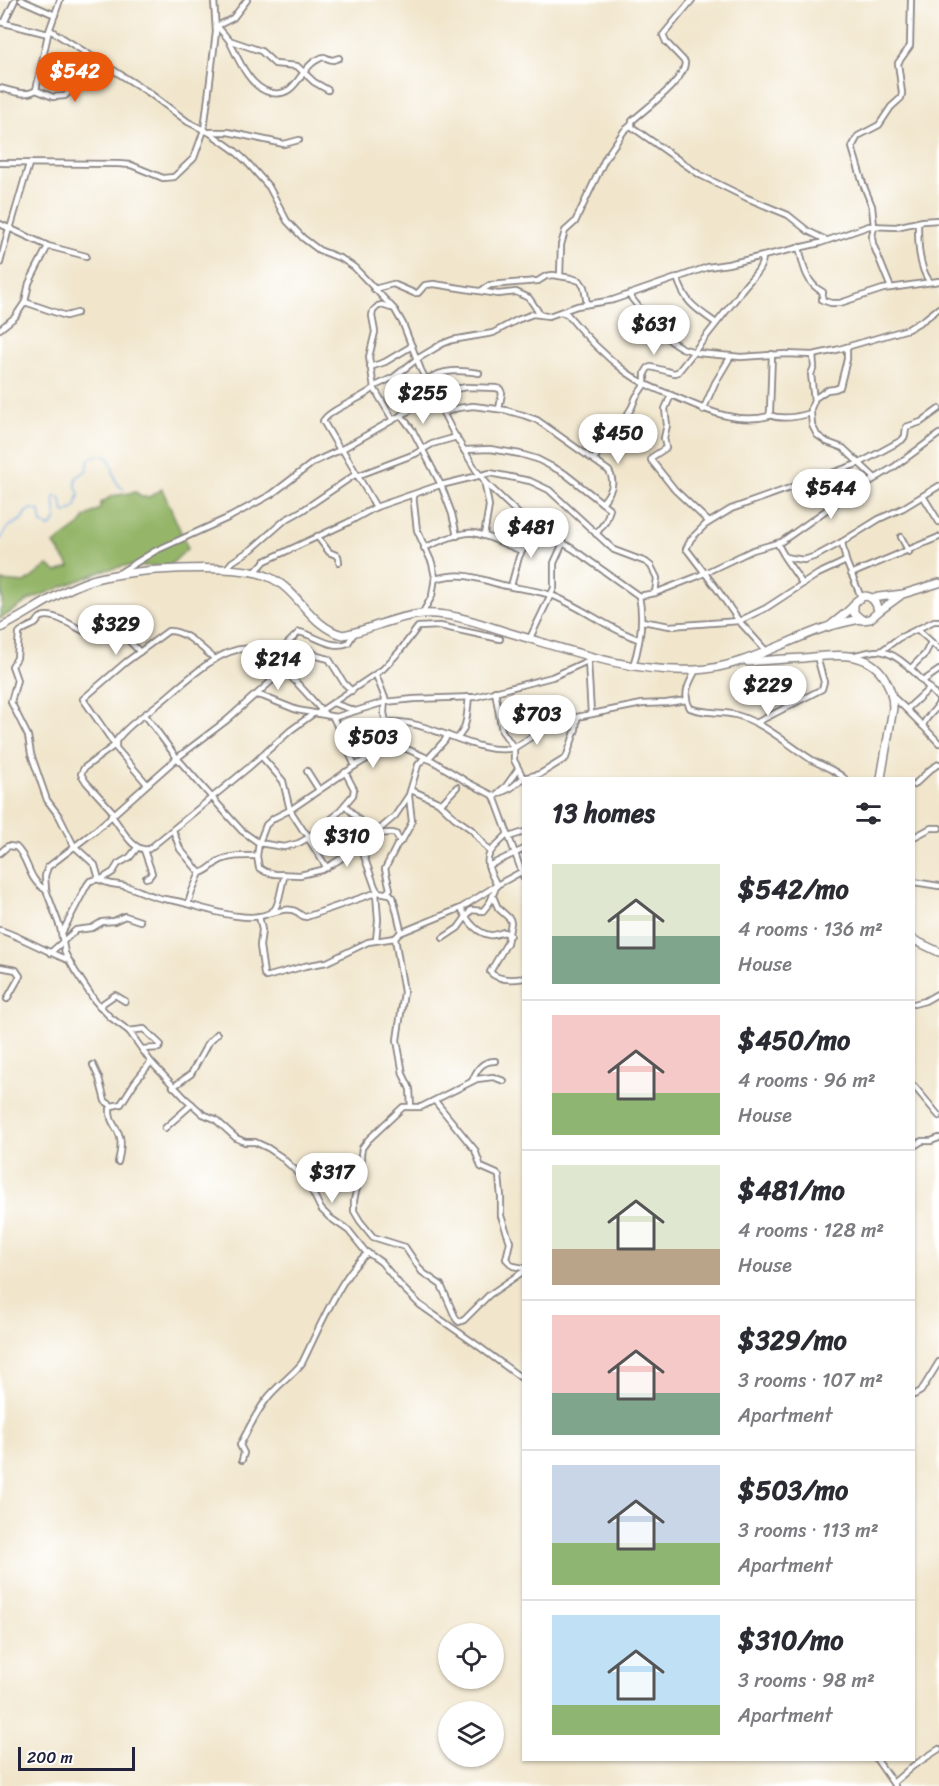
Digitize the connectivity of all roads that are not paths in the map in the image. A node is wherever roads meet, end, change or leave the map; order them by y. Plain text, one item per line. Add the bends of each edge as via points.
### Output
1 (15, 0) edge
2 (21, 0) edge
3 (60, 0) edge
4 (214, 0) edge
5 (247, 0) edge
6 (692, 0) edge
7 (911, 0) edge
8 (55, 15) junction
9 (2, 22) edge
10 (217, 26) junction
11 (49, 32) junction
12 (229, 40) junction
13 (339, 58) dead end
14 (100, 62) junction
15 (304, 71) junction
16 (0, 88) edge
17 (36, 90) junction
18 (328, 90) dead end
19 (631, 125) junction
20 (204, 130) junction
21 (210, 133) junction
22 (299, 140) dead end
23 (0, 163) edge
24 (29, 164) junction
25 (939, 220) edge
26 (918, 222) junction
27 (0, 224) edge
28 (874, 226) junction
29 (10, 229) junction
30 (828, 240) junction
31 (48, 246) junction
32 (799, 247) junction
33 (86, 256) dead end
34 (763, 256) junction
35 (0, 263) edge
36 (560, 276) junction
37 (677, 277) junction
38 (939, 281) edge
39 (930, 282) junction
40 (891, 288) junction
41 (374, 289) junction
42 (482, 290) junction
43 (629, 295) junction
44 (25, 302) junction
45 (587, 304) junction
46 (939, 308) edge
47 (395, 310) junction
48 (561, 312) junction
49 (77, 313) dead end
50 (540, 314) junction
51 (716, 322) junction
52 (0, 329) edge
53 (412, 346) junction
54 (846, 347) junction
55 (693, 352) junction
56 (772, 354) junction
57 (813, 355) junction
58 (731, 356) junction
59 (417, 359) junction
60 (370, 367) junction
61 (479, 373) dead end
62 (426, 380) junction
63 (645, 384) junction
64 (375, 387) junction
65 (671, 395) junction
66 (435, 396) junction
67 (814, 399) junction
68 (499, 409) junction
69 (704, 410) junction
70 (939, 410) edge
71 (444, 413) junction
72 (811, 413) junction
73 (401, 415) junction
74 (769, 415) junction
75 (393, 420) junction
76 (939, 434) edge
77 (457, 437) junction
78 (341, 449) junction
79 (422, 450) junction
80 (464, 450) junction
81 (594, 459) junction
82 (859, 464) junction
83 (356, 475) junction
84 (480, 475) junction
85 (875, 478) junction
86 (484, 480) junction
87 (441, 485) junction
88 (939, 486) edge
89 (413, 495) junction
90 (923, 496) junction
91 (602, 502) junction
92 (376, 507) junction
93 (709, 522) junction
94 (939, 522) edge
95 (531, 525) junction
96 (596, 534) junction
97 (317, 536) junction
98 (457, 536) junction
99 (484, 536) junction
100 (901, 537) dead end
101 (939, 537) edge
102 (842, 542) junction
103 (563, 543) junction
104 (777, 543) junction
105 (424, 548) junction
106 (522, 551) junction
107 (909, 552) junction
108 (784, 557) junction
109 (846, 561) junction
110 (339, 562) dead end
111 (226, 569) junction
112 (255, 572) junction
113 (705, 573) junction
114 (119, 574) junction
115 (851, 574) junction
116 (435, 579) junction
117 (802, 583) junction
118 (939, 583) edge
119 (511, 586) junction
120 (655, 593) junction
121 (903, 594) junction
122 (551, 595) junction
123 (639, 596) junction
124 (861, 597) junction
125 (871, 598) junction
126 (854, 605) junction
127 (878, 612) junction
128 (423, 614) junction
129 (860, 619) junction
130 (642, 621) junction
131 (739, 621) junction
132 (939, 621) edge
133 (831, 625) junction
134 (0, 628) edge
135 (917, 629) junction
136 (355, 632) junction
137 (530, 638) junction
138 (500, 639) dead end
139 (638, 639) junction
140 (931, 642) junction
141 (939, 649) edge
142 (881, 651) junction
143 (140, 652) junction
144 (767, 652) junction
145 (852, 656) junction
146 (817, 657) junction
147 (215, 659) junction
148 (271, 660) junction
149 (591, 660) junction
150 (740, 662) junction
151 (633, 666) junction
152 (910, 669) junction
153 (284, 670) junction
154 (696, 670) junction
155 (939, 670) edge
156 (376, 675) junction
157 (923, 681) junction
158 (930, 688) junction
159 (352, 691) junction
160 (495, 691) junction
161 (257, 695) junction
162 (892, 696) junction
163 (469, 697) junction
164 (687, 700) junction
165 (939, 700) edge
166 (385, 702) junction
167 (333, 703) junction
168 (907, 709) junction
169 (355, 711) junction
170 (319, 713) junction
171 (591, 714) junction
172 (145, 715) junction
173 (333, 717) junction
174 (577, 717) junction
175 (387, 722) junction
176 (756, 723) junction
177 (923, 726) junction
178 (447, 735) junction
179 (457, 738) junction
180 (939, 743) edge
181 (115, 745) junction
182 (392, 746) junction
183 (514, 748) junction
184 (262, 757) junction
185 (177, 758) junction
186 (427, 758) junction
187 (939, 764) edge
188 (355, 766) junction
189 (518, 768) junction
190 (307, 771) dead end
191 (345, 772) junction
192 (522, 777) edge
193 (530, 777) edge
194 (842, 777) edge
195 (881, 777) edge
196 (522, 780) edge
197 (147, 784) junction
198 (915, 784) edge
199 (457, 787) dead end
200 (319, 790) junction
201 (410, 792) junction
202 (495, 796) junction
203 (212, 797) junction
204 (441, 804) junction
205 (345, 806) junction
206 (290, 810) junction
207 (112, 814) junction
208 (939, 828) edge
209 (173, 830) junction
210 (522, 832) edge
211 (374, 834) junction
212 (508, 836) junction
213 (915, 836) edge
214 (309, 838) junction
215 (400, 842) junction
216 (259, 843) junction
217 (360, 845) junction
218 (74, 846) junction
219 (137, 848) junction
220 (144, 850) junction
221 (522, 850) edge
222 (490, 852) junction
223 (0, 853) edge
224 (514, 853) junction
225 (257, 856) junction
226 (488, 866) junction
227 (327, 867) junction
228 (200, 873) junction
229 (285, 875) junction
230 (522, 875) edge
231 (146, 878) dead end
232 (99, 880) junction
233 (915, 882) edge
234 (497, 885) junction
235 (939, 886) edge
236 (46, 890) junction
237 (377, 893) junction
238 (386, 893) junction
239 (493, 895) junction
240 (188, 904) junction
241 (460, 908) junction
242 (268, 913) junction
243 (259, 916) junction
244 (465, 917) junction
245 (140, 921) dead end
246 (0, 930) edge
247 (62, 933) junction
248 (400, 933) junction
249 (510, 935) junction
250 (395, 938) junction
251 (443, 938) dead end
252 (376, 940) junction
253 (915, 940) edge
254 (63, 942) junction
255 (939, 952) edge
256 (50, 953) junction
257 (68, 960) junction
258 (0, 967) edge
259 (522, 978) edge
260 (939, 993) edge
261 (7, 999) dead end
262 (125, 1001) dead end
263 (915, 1004) edge
264 (99, 1006) junction
265 (129, 1030) junction
266 (217, 1034) dead end
267 (142, 1050) junction
268 (495, 1061) dead end
269 (151, 1062) junction
270 (93, 1065) dead end
271 (472, 1081) junction
272 (504, 1081) dead end
273 (173, 1087) junction
274 (915, 1087) edge
275 (435, 1101) junction
276 (192, 1104) junction
277 (112, 1106) junction
278 (411, 1107) junction
279 (939, 1116) edge
280 (165, 1128) dead end
281 (939, 1138) edge
282 (915, 1145) edge
283 (118, 1162) dead end
284 (368, 1253) junction
285 (522, 1268) edge
286 (522, 1270) edge
287 (939, 1362) edge
288 (522, 1379) edge
289 (915, 1394) edge
290 (242, 1460) dead end
291 (939, 1749) edge
292 (878, 1761) edge
293 (894, 1785) edge

1 - 9 street
2 - 8 street
3 - 8 street
4 - 10 street
5 - 10 street via 233,18
6 - 19 street via 663,32 666,42 685,62 684,67
7 - 28 street via 910,46 898,63 901,98 879,125 862,132 853,143
8 - 11 street
9 - 11 street
10 - 12 street
10 - 20 street
11 - 14 street
11 - 17 street
12 - 15 street via 261,51 275,64
12 - 15 street via 253,84 260,89 287,92
13 - 15 street via 322,58
14 - 17 street via 65,96 53,97
14 - 20 street
15 - 18 street
16 - 17 street via 24,94
19 - 30 street via 700,175 788,214 815,236
19 - 36 street via 606,157 574,222 565,231
20 - 21 street
20 - 24 street via 194,158 170,178 130,165
21 - 22 street via 228,132 284,144
21 - 41 street via 261,177 287,221 303,238 354,267
23 - 24 street
24 - 29 street
25 - 26 street
26 - 28 street
26 - 39 street via 921,259
27 - 29 street
28 - 30 street
28 - 40 street via 873,244
29 - 31 street
29 - 35 street
30 - 32 street
31 - 33 street
31 - 44 street via 29,283
32 - 34 street
32 - 40 street via 812,284 823,292 823,302 840,303
34 - 37 street
34 - 51 street via 760,267
36 - 42 street via 490,285
36 - 45 street via 582,283
37 - 43 street
37 - 51 street via 691,305
38 - 39 street
39 - 40 street
41 - 42 street via 393,284 418,293 425,285 434,284
41 - 47 street
42 - 50 street via 524,295
43 - 45 street
43 - 55 street via 658,328
44 - 49 street via 68,316
44 - 52 street
45 - 48 street
46 - 54 street via 908,329
47 - 53 street
47 - 60 street via 382,305 373,311 375,330
48 - 50 street
48 - 63 street via 617,364
50 - 59 street via 517,320 493,333 452,340
51 - 55 street
53 - 59 street
53 - 60 street
54 - 57 street
54 - 67 street via 847,361 840,387
55 - 58 street
55 - 63 street via 676,373 649,367
56 - 57 street
56 - 58 street
56 - 74 street
57 - 67 street
58 - 69 street
59 - 62 street
59 - 64 street
60 - 64 street
61 - 62 street via 448,371
62 - 66 street
63 - 65 street
63 - 81 street
64 - 75 street
64 - 78 street via 324,419
65 - 69 street
65 - 93 street via 665,409 666,448 651,460
66 - 68 street via 468,387 496,388 502,393
66 - 71 street
66 - 73 street
67 - 72 street
68 - 71 street via 473,406
68 - 81 street via 537,420
69 - 74 street via 741,418
70 - 82 street via 906,427 900,442
71 - 77 street
72 - 74 street
72 - 82 street via 817,435 843,448
73 - 75 street
73 - 79 street
75 - 78 street
76 - 85 street
77 - 79 street
77 - 80 street
78 - 83 street
78 - 114 street via 303,469 272,494 155,551
79 - 83 street
79 - 87 street
80 - 84 street
80 - 91 street via 490,449 537,459 564,473
81 - 91 street via 609,471 612,480 612,489
82 - 85 street
82 - 93 street via 742,505
83 - 92 street
83 - 111 street via 282,522
84 - 86 street
84 - 87 street
84 - 96 street via 494,473 545,487
85 - 104 street
86 - 95 street
86 - 99 street via 489,502
87 - 89 street
87 - 98 street
88 - 90 street
89 - 92 street
89 - 105 street via 416,525
90 - 94 street
90 - 102 street
91 - 96 street via 610,510
92 - 97 street
93 - 113 street via 687,547
95 - 103 street
95 - 106 street
96 - 120 street via 617,552 651,566 657,578
97 - 110 street via 338,556
97 - 112 street via 265,561
98 - 99 street via 470,532
98 - 105 street
99 - 106 street
100 - 107 street
101 - 107 street
102 - 108 street via 809,559
102 - 109 street
103 - 122 street via 554,563
103 - 123 street
104 - 108 street
104 - 113 street
105 - 116 street
106 - 119 street
107 - 115 street
108 - 117 street
109 - 115 street
109 - 117 street
111 - 112 main road
111 - 114 main road
112 - 136 main road via 288,589 327,628 343,635
113 - 120 street
113 - 131 street
114 - 134 main road via 73,587
115 - 124 street
116 - 119 street via 460,574
116 - 128 street
117 - 131 street
118 - 121 main road
119 - 122 street
120 - 123 street
121 - 125 main road
121 - 127 main road
122 - 137 street
122 - 139 street
123 - 130 street
124 - 125 main road
124 - 126 main road
125 - 127 main road
126 - 129 main road via 854,613
126 - 133 main road
127 - 129 main road via 870,620
128 - 136 main road
128 - 137 main road via 457,618
129 - 133 main road
130 - 131 street via 670,626
130 - 139 street
131 - 144 street
132 - 135 street
133 - 144 main road
135 - 140 street
135 - 142 street
136 - 148 street via 348,643 339,645 299,632
137 - 149 main road
138 - 156 street via 438,625 418,627
139 - 151 street
140 - 141 street
140 - 152 street
142 - 145 street
142 - 152 street
143 - 147 street via 173,630
143 - 181 street via 83,699
143 - 218 street via 119,632 102,638 52,617 42,617 19,633 17,658 12,666 17,680 11,702 28,736 47,800
144 - 150 main road
145 - 146 main road
145 - 162 main road via 874,665
146 - 150 main road
146 - 176 street via 824,682 822,689
147 - 148 street via 248,649
147 - 172 street
148 - 153 street
149 - 151 main road
149 - 160 street via 552,676
149 - 171 street
150 - 154 main road
151 - 154 main road
152 - 157 street
153 - 159 street via 310,650 329,659
153 - 161 street
153 - 170 street
154 - 164 street via 686,692
155 - 157 street
156 - 159 street
156 - 166 street
157 - 158 street
158 - 165 street
158 - 168 street
159 - 167 street
160 - 163 street
160 - 183 street via 503,734
161 - 170 street via 297,710
161 - 185 street
162 - 168 street
162 - 195 main road
163 - 166 street
163 - 179 street via 464,726
164 - 171 street
164 - 176 street via 692,709 735,715
165 - 177 street
166 - 169 street
166 - 175 street
167 - 169 street
167 - 170 street
168 - 177 street
169 - 173 street
170 - 173 street
170 - 184 street via 291,730
171 - 174 street
172 - 181 street
172 - 185 street
173 - 188 street
174 - 183 street via 552,724
174 - 193 street via 567,757
175 - 178 street via 415,724
175 - 182 street
176 - 194 street
177 - 180 street
178 - 179 street
178 - 186 street
179 - 183 street via 492,748
181 - 197 street
181 - 207 street via 81,774
182 - 186 street
182 - 188 street
183 - 189 street
184 - 203 street
184 - 206 street via 283,782
185 - 197 street
185 - 203 street
186 - 201 street via 418,765
186 - 202 street
187 - 198 street
188 - 191 street
189 - 192 street
189 - 202 street
190 - 200 street
191 - 200 street
191 - 205 street via 354,792
196 - 202 street
197 - 207 street
199 - 204 street
200 - 206 street
201 - 204 street
201 - 211 street via 395,816
201 - 215 street via 413,819
202 - 212 street
203 - 209 street
203 - 216 street via 242,831
204 - 222 street via 472,830
205 - 211 street
205 - 214 street
206 - 214 street
206 - 216 street via 266,825
207 - 218 street
207 - 219 street
208 - 213 street
209 - 220 street
209 - 228 street via 180,849
210 - 212 street
211 - 215 street via 393,833
211 - 217 street
212 - 222 street
212 - 224 street
214 - 216 street via 284,847
214 - 227 street
215 - 238 street via 385,869 390,889
216 - 225 street
217 - 227 street
217 - 237 street
218 - 232 street via 95,864
218 - 236 street via 48,867
219 - 220 street
219 - 232 street
220 - 231 street via 152,873
221 - 224 street
222 - 226 street
223 - 236 street via 10,845 19,849 36,883
224 - 226 street
224 - 230 street
225 - 228 street via 236,856
225 - 229 street via 262,870
226 - 234 street
227 - 229 street
228 - 240 street
229 - 242 street via 277,906
230 - 234 street
232 - 240 street
232 - 247 street via 87,885
233 - 235 street
234 - 239 street
234 - 241 street
236 - 247 street
237 - 238 street
237 - 242 street via 306,917 287,909
237 - 252 street
238 - 248 street via 393,897
239 - 244 street via 485,909 471,910
239 - 249 street via 498,908 510,919
240 - 243 street via 223,914
241 - 244 street
241 - 248 street
242 - 243 street
243 - 252 street via 266,977 327,962
244 - 249 street via 484,933
244 - 251 street via 458,928
245 - 254 street via 125,916 102,922 76,930
246 - 256 street
247 - 254 street
248 - 250 street
249 - 259 street via 490,972 498,978
250 - 252 street
250 - 278 street via 404,992 397,1046 410,1089
253 - 255 main road
254 - 256 street
254 - 257 street
256 - 257 street
257 - 264 street
258 - 261 street via 16,970 20,976
260 - 263 street
262 - 264 street via 115,995
264 - 265 street
265 - 267 street
265 - 267 street via 144,1029 161,1045
266 - 273 street via 191,1074
267 - 269 street
268 - 271 street via 480,1067
269 - 273 street
269 - 277 street via 121,1104
270 - 277 street via 105,1101
271 - 272 street via 488,1077
271 - 275 street
273 - 276 street
274 - 279 street
275 - 278 street
275 - 285 street via 475,1150 481,1167 499,1176 501,1216 510,1242 506,1259
276 - 280 street
276 - 284 street via 236,1138 255,1142 280,1156 308,1186 328,1217 349,1231
277 - 283 street via 110,1116 120,1140
278 - 286 street via 399,1110 362,1148 362,1178 354,1206 360,1221 373,1237 405,1247 422,1272 441,1285 459,1322
281 - 282 street
284 - 288 street via 420,1305
284 - 290 street via 348,1275 302,1363 265,1401 240,1445
287 - 289 street
291 - 293 street
292 - 293 street

